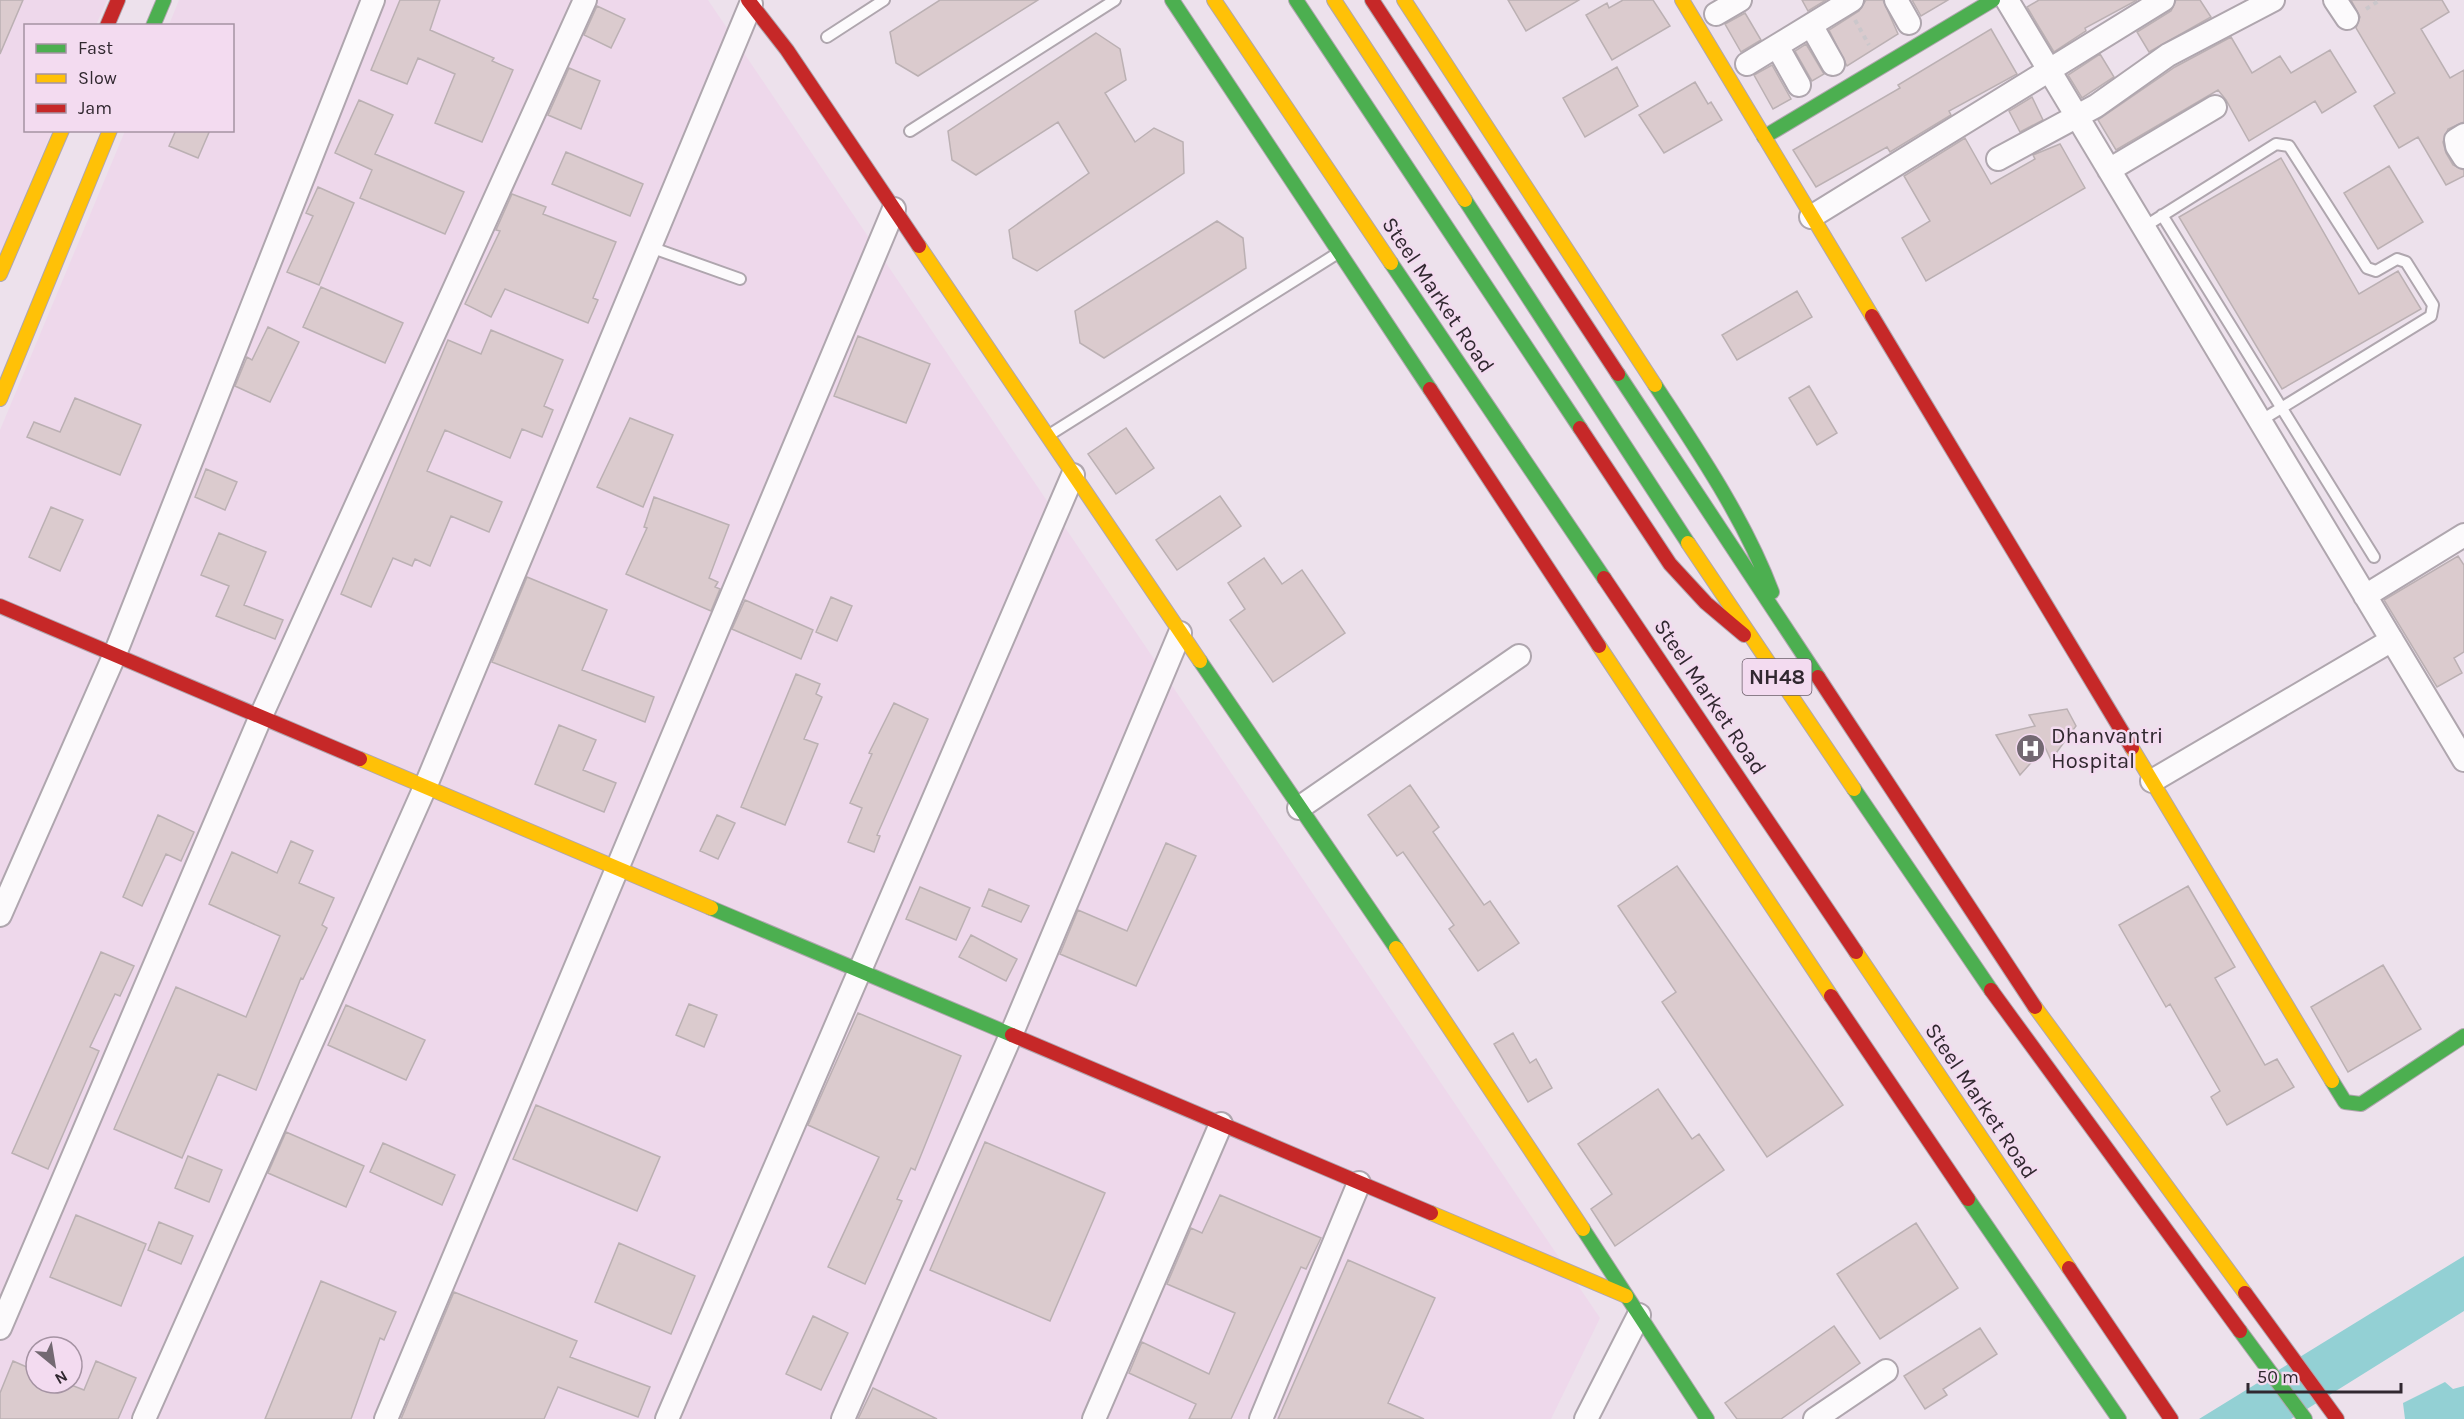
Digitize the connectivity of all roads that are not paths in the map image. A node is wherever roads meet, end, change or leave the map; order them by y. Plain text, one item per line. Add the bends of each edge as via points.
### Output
1 (118, 0) edge
2 (164, 0) edge
3 (373, 0) edge
4 (585, 0) edge
5 (884, 0) edge
6 (1115, 0) edge
7 (1172, 0) edge
8 (1214, 0) edge
9 (1296, 0) edge
10 (1334, 0) edge
11 (1372, 0) edge
12 (1404, 0) edge
13 (1682, 0) edge
14 (1740, 0) edge
15 (1896, 0) edge
16 (1993, 0) edge
17 (2007, 0) edge
18 (2163, 0) edge
19 (2273, 0) edge
20 (749, 2) edge
21 (1849, 2) edge
22 (1716, 14) dead end
23 (1909, 23) dead end
24 (108, 24) edge
25 (154, 24) edge
26 (1811, 25) junction
27 (827, 37) dead end
28 (1777, 46) junction
29 (1747, 64) dead end
30 (1833, 64) dead end
31 (2050, 71) junction
32 (1799, 85) dead end
33 (2215, 107) dead end
34 (2077, 117) junction
35 (910, 130) dead end
36 (61, 132) edge
37 (109, 132) edge
38 (2464, 135) edge
39 (1764, 137) junction
40 (2464, 157) edge
41 (1998, 159) dead end
42 (2109, 170) junction
43 (894, 209) junction
44 (1811, 217) junction
45 (2153, 221) junction
46 (650, 247) junction
47 (1340, 252) junction
48 (0, 274) edge
49 (740, 279) dead end
50 (0, 399) edge
51 (2282, 407) junction
52 (2260, 420) junction
53 (1047, 437) junction
54 (1073, 475) junction
55 (2464, 535) edge
56 (2374, 557) dead end
57 (2365, 596) junction
58 (0, 606) edge
59 (1787, 631) junction
60 (1180, 633) junction
61 (2392, 640) junction
62 (1754, 643) junction
63 (115, 654) junction
64 (1519, 656) dead end
65 (261, 716) junction
66 (2464, 760) edge
67 (2152, 781) junction
68 (426, 786) junction
69 (1299, 808) junction
70 (618, 867) junction
71 (0, 915) edge
72 (860, 970) junction
73 (1011, 1035) junction
74 (2464, 1036) edge
75 (1221, 1124) junction
76 (1359, 1183) junction
77 (1626, 1296) junction
78 (1639, 1316) junction
79 (0, 1328) edge
80 (1886, 1371) dead end
81 (2169, 1418) edge
82 (144, 1419) edge
83 (386, 1419) edge
84 (668, 1419) edge
85 (843, 1419) edge
86 (1094, 1419) edge
87 (1261, 1419) edge
88 (1587, 1419) edge
89 (1707, 1419) edge
90 (1815, 1419) edge
91 (2119, 1419) edge
92 (2305, 1419) edge
93 (2337, 1419) edge

1 - 24 main road
2 - 25 main road
3 - 63 street
4 - 65 street
5 - 27 lane
6 - 35 lane
7 - 47 main road
8 - 81 main road, Steel Market Road via 1606,589
9 - 62 main road via 1670,564 1706,603
10 - 62 main road, NH48
11 - 59 main road, NH48
12 - 59 main road via 1710,469 1760,560
13 - 39 main road
14 - 22 street
15 - 23 street
16 - 39 main road
17 - 31 street
18 - 31 street
19 - 34 street via 2168,55
20 - 43 main road via 787,50
20 - 46 street
21 - 26 street
26 - 28 street
26 - 30 street
28 - 29 street
28 - 32 street
31 - 34 street
31 - 44 street
33 - 42 street
34 - 41 street
34 - 42 street
36 - 48 main road
37 - 50 main road
38 - 40 street via 2456,140
39 - 44 main road
42 - 45 street
43 - 53 main road
43 - 70 street
44 - 67 main road
45 - 51 lane
45 - 51 lane via 2276,144 2289,146 2367,268 2376,271 2397,259 2406,262 2433,306 2431,316
45 - 52 street
46 - 49 lane
46 - 68 street
47 - 53 lane
47 - 91 main road via 1581,607 1898,1097
51 - 52 lane
51 - 56 lane
52 - 57 street
53 - 54 main road
54 - 60 main road
54 - 72 street
55 - 57 street
57 - 61 street
58 - 63 main road
59 - 93 main road, NH48 via 2038,1011
60 - 69 main road
60 - 73 street
61 - 66 street
61 - 67 street
62 - 92 main road, NH48 via 2018,1030
63 - 65 main road
63 - 71 street
64 - 69 street
65 - 68 main road
65 - 79 street
67 - 74 main road via 2345,1102 2361,1104
68 - 70 main road
68 - 82 street
69 - 77 main road
70 - 72 main road
70 - 83 street
72 - 73 main road
72 - 84 street
73 - 75 main road
73 - 85 street
75 - 76 main road
75 - 86 street
76 - 77 main road
76 - 87 street
77 - 78 main road
78 - 88 street
78 - 89 main road
80 - 90 street

